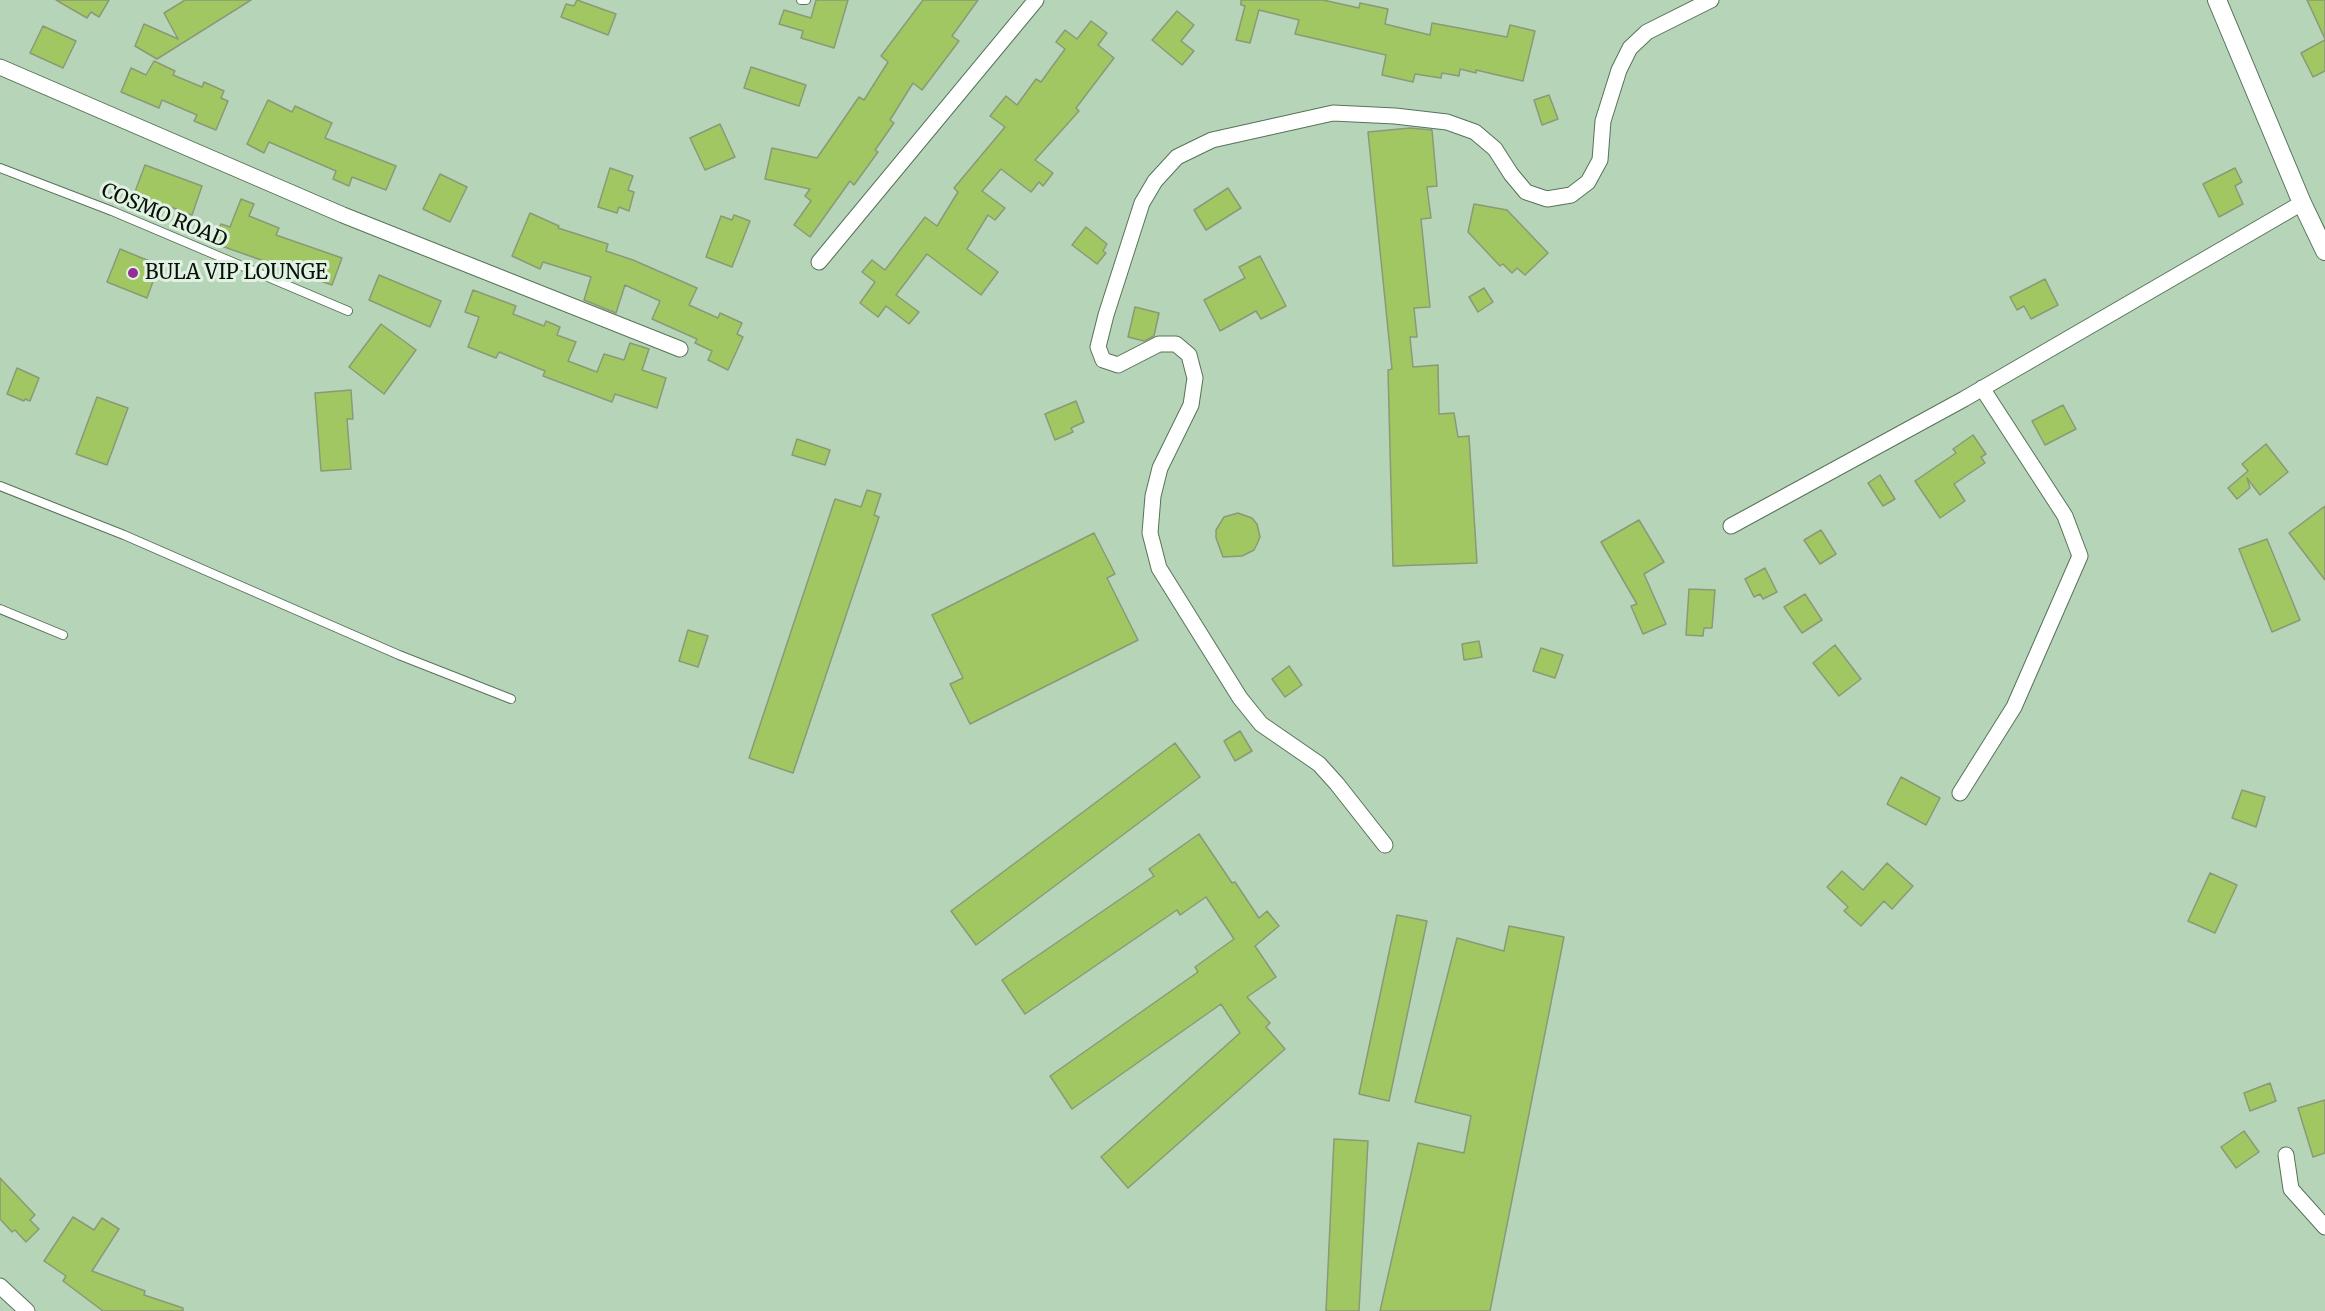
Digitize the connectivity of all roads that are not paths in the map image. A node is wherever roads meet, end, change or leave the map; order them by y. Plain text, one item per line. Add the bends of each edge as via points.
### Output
1 (1036, 0) edge
2 (1711, 0) edge
3 (2217, 0) edge
4 (0, 67) edge
5 (0, 168) edge
6 (2302, 203) junction
7 (2325, 251) edge
8 (819, 262) dead end
9 (348, 311) dead end
10 (680, 349) dead end
11 (1982, 388) junction
12 (0, 486) edge
13 (1731, 526) dead end
14 (0, 609) edge
15 (63, 635) dead end
16 (511, 699) dead end
17 (1960, 793) dead end
18 (1385, 845) dead end
19 (2286, 1155) dead end
20 (2325, 1227) edge
21 (0, 1286) edge
22 (27, 1311) edge

1 - 8 street
2 - 18 street via 1647,32 1630,48 1604,121 1600,160 1588,182 1571,195 1547,199 1526,192 1496,149 1475,132 1456,125 1395,116 1333,113 1212,140 1176,158 1142,203 1098,347 1103,360 1118,365 1159,344 1176,344 1189,355 1195,378 1191,405 1160,468 1153,496 1150,532 1159,568 1240,698 1261,724 1319,764
3 - 6 street
4 - 10 street via 343,215
5 - 9 lane, COSMO ROAD
6 - 7 street
6 - 11 street
11 - 13 street
11 - 17 street via 2065,516 2080,556 2014,707
12 - 16 lane
14 - 15 lane
19 - 20 street via 2291,1189
21 - 22 street

